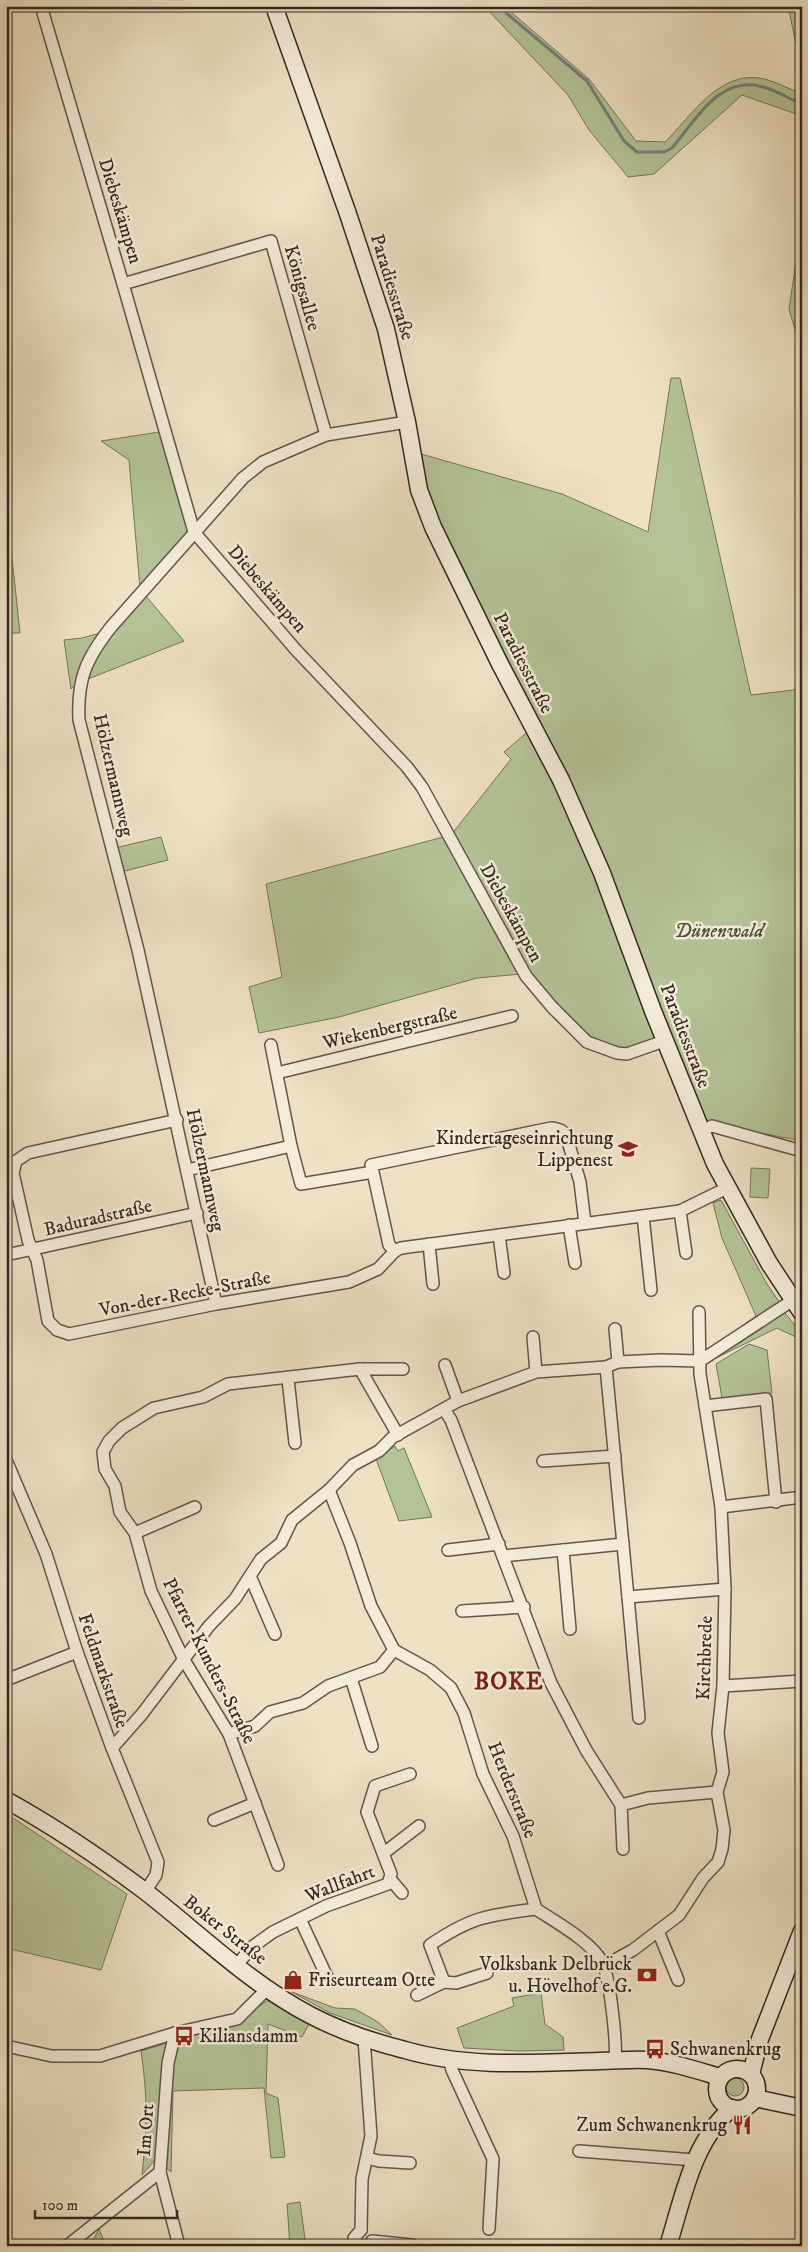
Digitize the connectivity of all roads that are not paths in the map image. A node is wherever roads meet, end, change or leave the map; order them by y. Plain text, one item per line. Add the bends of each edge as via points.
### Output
1 (40, 6) edge
2 (274, 6) edge
3 (123, 284) junction
4 (407, 422) junction
5 (326, 434) junction
6 (194, 532) junction
7 (512, 1016) dead end
8 (664, 1041) junction
9 (271, 1045) dead end
10 (277, 1073) junction
11 (177, 1120) junction
12 (700, 1131) junction
13 (291, 1146) junction
14 (802, 1151) edge
15 (369, 1152) dead end
16 (372, 1168) junction
17 (187, 1170) junction
18 (727, 1188) junction
19 (680, 1211) junction
20 (197, 1213) junction
21 (643, 1216) junction
22 (584, 1223) junction
23 (570, 1225) junction
24 (500, 1235) junction
25 (429, 1244) junction
26 (32, 1251) junction
27 (395, 1251) junction
28 (686, 1253) dead end
29 (6, 1255) edge
30 (574, 1264) dead end
31 (504, 1273) dead end
32 (433, 1284) dead end
33 (651, 1290) dead end
34 (216, 1304) junction
35 (798, 1306) edge
36 (699, 1312) dead end
37 (615, 1329) dead end
38 (533, 1337) dead end
39 (700, 1361) junction
40 (618, 1362) junction
41 (445, 1365) dead end
42 (606, 1366) junction
43 (402, 1369) dead end
44 (360, 1370) junction
45 (536, 1372) junction
46 (288, 1379) junction
47 (458, 1401) junction
48 (705, 1406) junction
49 (444, 1410) junction
50 (398, 1435) junction
51 (295, 1442) dead end
52 (615, 1456) junction
53 (6, 1460) edge
54 (543, 1461) dead end
55 (329, 1490) junction
56 (802, 1498) edge
57 (776, 1502) junction
58 (195, 1507) dead end
59 (722, 1507) junction
60 (135, 1533) junction
61 (499, 1544) junction
62 (623, 1544) junction
63 (448, 1550) dead end
64 (563, 1550) junction
65 (503, 1556) junction
66 (250, 1576) junction
67 (725, 1589) junction
68 (628, 1597) junction
69 (524, 1606) junction
70 (462, 1611) dead end
71 (570, 1629) dead end
72 (275, 1634) dead end
73 (394, 1650) junction
74 (77, 1652) junction
75 (184, 1660) junction
76 (351, 1678) junction
77 (6, 1680) edge
78 (802, 1681) edge
79 (723, 1686) junction
80 (638, 1718) dead end
81 (229, 1734) junction
82 (372, 1746) dead end
83 (112, 1748) junction
84 (410, 1774) dead end
85 (717, 1792) junction
86 (6, 1800) edge
87 (255, 1803) junction
88 (621, 1805) junction
89 (214, 1820) dead end
90 (419, 1826) dead end
91 (623, 1850) dead end
92 (384, 1853) junction
93 (278, 1865) dead end
94 (391, 1880) junction
95 (145, 1892) junction
96 (402, 1893) dead end
97 (536, 1909) junction
98 (300, 1919) junction
99 (658, 1932) junction
100 (800, 1941) edge
101 (236, 1966) junction
102 (604, 1966) junction
103 (487, 1972) dead end
104 (328, 1979) dead end
105 (678, 1980) dead end
106 (444, 1982) junction
107 (268, 1989) junction
108 (417, 1995) dead end
109 (175, 2033) junction
110 (364, 2038) junction
111 (6, 2046) edge
112 (449, 2059) junction
113 (615, 2061) junction
114 (750, 2082) junction
115 (723, 2093) junction
116 (797, 2107) edge
117 (579, 2151) dead end
118 (367, 2158) junction
119 (695, 2160) junction
120 (410, 2162) dead end
121 (160, 2172) junction
122 (489, 2229) dead end
123 (361, 2230) junction
124 (370, 2243) edge
125 (412, 2245) edge
126 (67, 2246) edge
127 (179, 2246) edge
128 (358, 2246) edge
129 (668, 2246) edge

1 - 3 street, Diebeskämpen
2 - 4 main road, Paradiesstraße via 386,329
3 - 5 street, Königsallee via 270,241
3 - 6 street, Diebeskämpen
4 - 5 street, Hölzermannweg
4 - 8 main road, Paradiesstraße via 419,490 433,527 561,780 602,873
5 - 6 street, Hölzermannweg via 263,462 243,478
6 - 8 street, Diebeskämpen via 296,650 407,767 422,787 526,976 552,1007 587,1042 617,1053 627,1054
6 - 11 street, Hölzermannweg via 92,651 80,683 78,701
7 - 10 street, Wiekenbergstraße
8 - 12 main road, Paradiesstraße
9 - 10 street
10 - 13 street
11 - 17 street, Hölzermannweg
11 - 26 street via 28,1152 16,1161 13,1173
12 - 14 street via 712,1126
12 - 18 main road, Paradiesstraße
13 - 16 street via 301,1184
13 - 17 street
15 - 16 street
16 - 22 street via 558,1129 565,1132 580,1182
16 - 27 street via 389,1245
17 - 20 street, Hölzermannweg
18 - 19 street
18 - 35 main road, Paradiesstraße
19 - 21 street
19 - 28 street
20 - 26 street, Baduradstraße
20 - 34 street, Hölzermannweg
21 - 22 street
21 - 33 street
22 - 23 street
23 - 24 street
23 - 30 street
24 - 25 street
24 - 31 street
25 - 27 street
25 - 32 street
26 - 29 street, Baduradstraße
26 - 34 street, Von-der-Recke-Straße via 37,1260 48,1321 62,1333
27 - 34 street, Von-der-Recke-Straße via 378,1268 349,1282
35 - 39 street
36 - 39 street, Kirchbrede
37 - 40 street
38 - 45 street
39 - 40 street
39 - 48 street, Kirchbrede
40 - 42 street
41 - 47 street
42 - 45 street
42 - 52 street
43 - 44 street, Pfarrer-Kunders-Straße
44 - 46 street, Pfarrer-Kunders-Straße
44 - 50 street
45 - 47 street
46 - 51 street
46 - 60 street, Pfarrer-Kunders-Straße via 228,1384 203,1397 154,1408 122,1428 109,1441 103,1452 105,1469 115,1486 120,1512
47 - 49 street
48 - 57 street via 766,1399
48 - 59 street, Kirchbrede
49 - 50 street
49 - 61 street via 451,1420
50 - 55 street via 353,1465
52 - 54 street
52 - 62 street
53 - 74 street, Feldmarkstraße via 46,1554
55 - 66 street via 292,1520 281,1543 260,1560
55 - 73 street via 371,1606
56 - 57 street
57 - 59 street
58 - 60 street
59 - 67 street, Kirchbrede
60 - 75 street, Pfarrer-Kunders-Straße via 151,1591
61 - 63 street
61 - 65 street
62 - 64 street
62 - 68 street
64 - 65 street
64 - 71 street
65 - 69 street
66 - 72 street
66 - 75 street
67 - 68 street
67 - 79 street, Kirchbrede
68 - 80 street
69 - 70 street
69 - 88 street via 560,1702
73 - 76 street via 380,1667
73 - 97 street, Herderstraße via 430,1670 451,1688 460,1705 483,1774 513,1836
74 - 77 street
74 - 83 street, Feldmarkstraße
75 - 81 street, Pfarrer-Kunders-Straße
75 - 83 street
76 - 81 street via 328,1686 303,1703 270,1712 255,1726
76 - 82 street
78 - 79 street
79 - 85 street, Kirchbrede via 718,1733 723,1772
81 - 87 street, Pfarrer-Kunders-Straße
83 - 95 street, Feldmarkstraße via 158,1862 156,1875
84 - 92 street, Wallfahrt via 375,1786 367,1812
85 - 88 street via 648,1798
85 - 99 street, Kirchbrede via 724,1830 718,1862 679,1915
86 - 95 main road, Boker Straße via 42,1820
87 - 89 street
87 - 93 street, Pfarrer-Kunders-Straße
88 - 91 street
90 - 92 street, Wallfahrt
92 - 94 street, Wallfahrt
94 - 96 street, Wallfahrt
94 - 98 street, Wallfahrt via 383,1887 326,1906
95 - 101 main road, Boker Straße
97 - 102 street via 572,1932
97 - 106 street via 483,1916 455,1928 430,1945
98 - 101 street, Wallfahrt via 258,1941
98 - 104 street, Wallfahrt
99 - 102 street, Kirchbrede
99 - 105 street
100 - 114 main road via 760,2039
101 - 107 main road, Boker Straße
102 - 113 street via 614,2029
103 - 106 street via 456,1983
106 - 108 street
107 - 109 street via 237,2019
107 - 110 main road, Boker Straße via 313,2017
109 - 111 street via 100,2056 52,2056
109 - 121 street, Im Ort via 168,2062
110 - 112 main road, Boker Straße via 406,2051
110 - 118 street via 371,2136
112 - 113 main road, Boker Straße via 520,2063
112 - 122 street via 493,2159
113 - 115 main road, Boker Straße via 664,2062
114 - 115 main road via 725,2072
114 - 115 main road via 745,2107
114 - 116 main road
115 - 119 main road
117 - 119 street
118 - 120 street via 379,2162
118 - 123 street via 362,2179
119 - 129 main road
121 - 126 street, Im Ort
121 - 127 street
123 - 124 street via 370,2232
123 - 128 street via 354,2238
124 - 125 street

